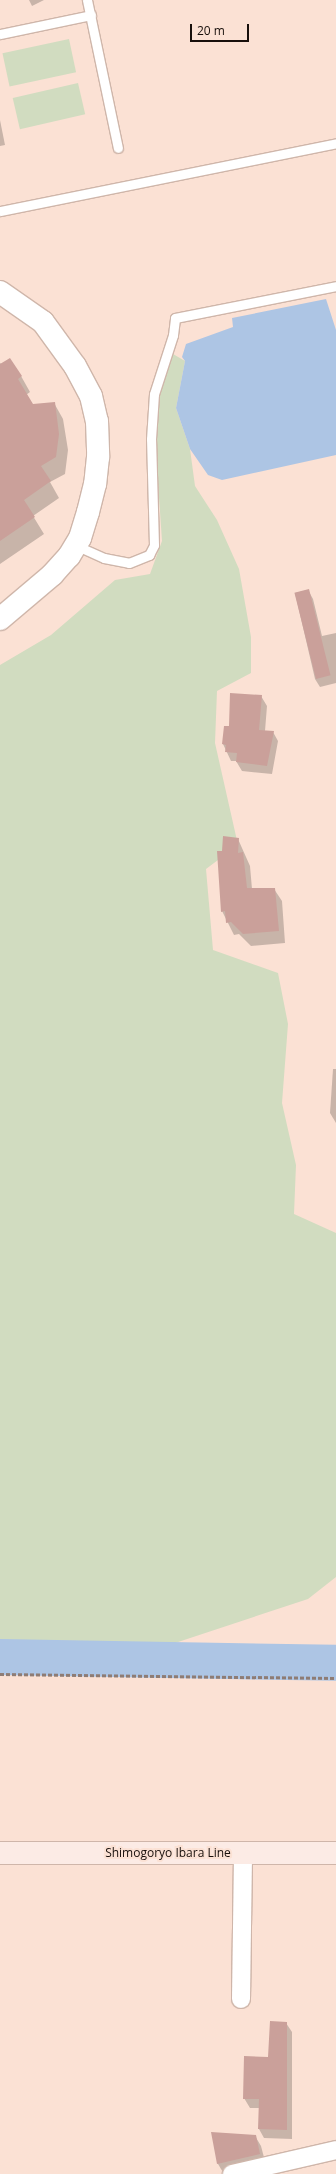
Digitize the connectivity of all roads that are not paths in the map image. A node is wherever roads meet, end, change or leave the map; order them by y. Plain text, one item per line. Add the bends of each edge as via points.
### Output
1 (87, 0) edge
2 (91, 15) junction
3 (0, 34) edge
4 (336, 144) edge
5 (118, 148) dead end
6 (0, 211) edge
7 (336, 286) edge
8 (0, 292) edge
9 (75, 545) junction
10 (0, 619) edge
11 (243, 1853) junction
12 (336, 1853) edge
13 (0, 1854) edge
14 (241, 1999) dead end
15 (336, 2150) edge
16 (232, 2174) edge

1 - 2 lane
2 - 3 lane
2 - 5 lane
4 - 6 lane
7 - 9 lane via 175,318 173,335 154,394 151,439 154,545 149,555 128,563 104,558
8 - 9 street via 43,322 75,366 91,396 97,421 97,464 88,512
9 - 10 street via 52,575
11 - 12 main road, Shimogoryo Ibara Line
11 - 13 main road, Shimogoryo Ibara Line
11 - 14 street
15 - 16 street

